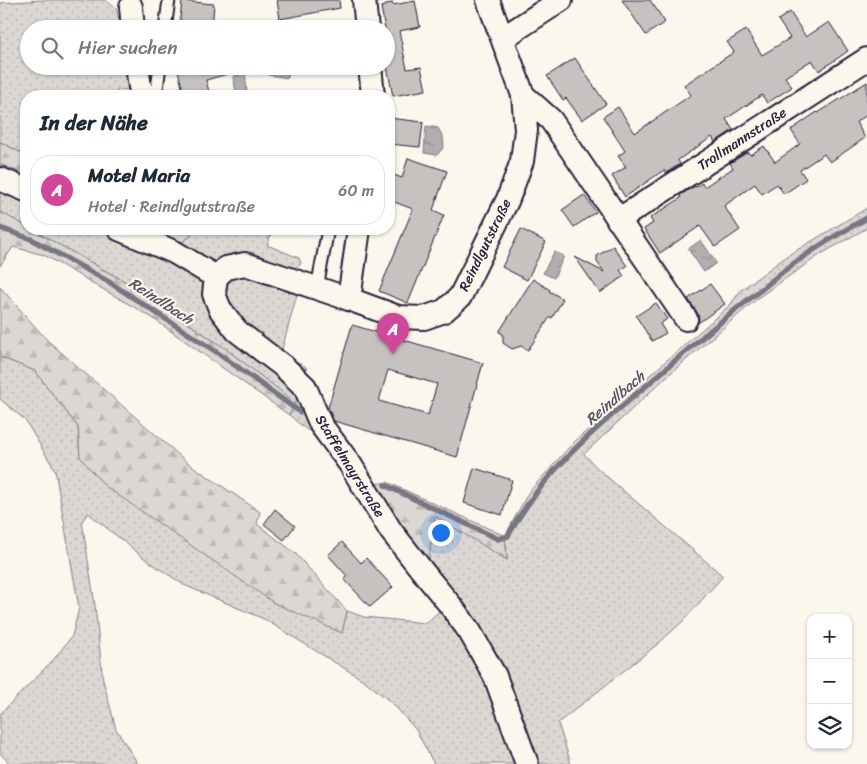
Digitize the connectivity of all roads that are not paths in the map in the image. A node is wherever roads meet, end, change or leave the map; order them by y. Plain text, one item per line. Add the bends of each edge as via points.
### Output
1 (169, 0) edge
2 (364, 0) edge
3 (488, 0) edge
4 (561, 0) edge
5 (166, 20) edge
6 (366, 20) edge
7 (503, 38) junction
8 (867, 59) edge
9 (138, 75) edge
10 (159, 75) edge
11 (371, 75) edge
12 (142, 90) edge
13 (157, 90) edge
14 (372, 90) edge
15 (523, 95) junction
16 (0, 179) edge
17 (20, 187) edge
18 (618, 220) junction
19 (133, 235) edge
20 (327, 235) edge
21 (358, 235) edge
22 (216, 277) junction
23 (317, 288) junction
24 (349, 299) junction
25 (686, 318) dead end
26 (527, 764) edge

1 - 5 lane
2 - 6 street
3 - 7 street, Reindlgutstraße
4 - 7 street
7 - 15 street, Reindlgutstraße
8 - 18 street, Trollmannstraße
9 - 12 street
10 - 13 lane
11 - 14 street
15 - 18 street via 550,120
15 - 24 street, Reindlgutstraße via 526,130 522,161 508,199 460,297 444,312 424,318 398,317
16 - 17 street
18 - 25 street
19 - 22 street via 174,252
20 - 23 lane
21 - 24 street
22 - 23 street, Reindlgutstraße via 226,268 246,264
22 - 26 street, Staffelmayrstraße via 214,294 220,309 237,332 305,387 321,425 350,464 391,531 470,632 495,676
23 - 24 street, Reindlgutstraße

